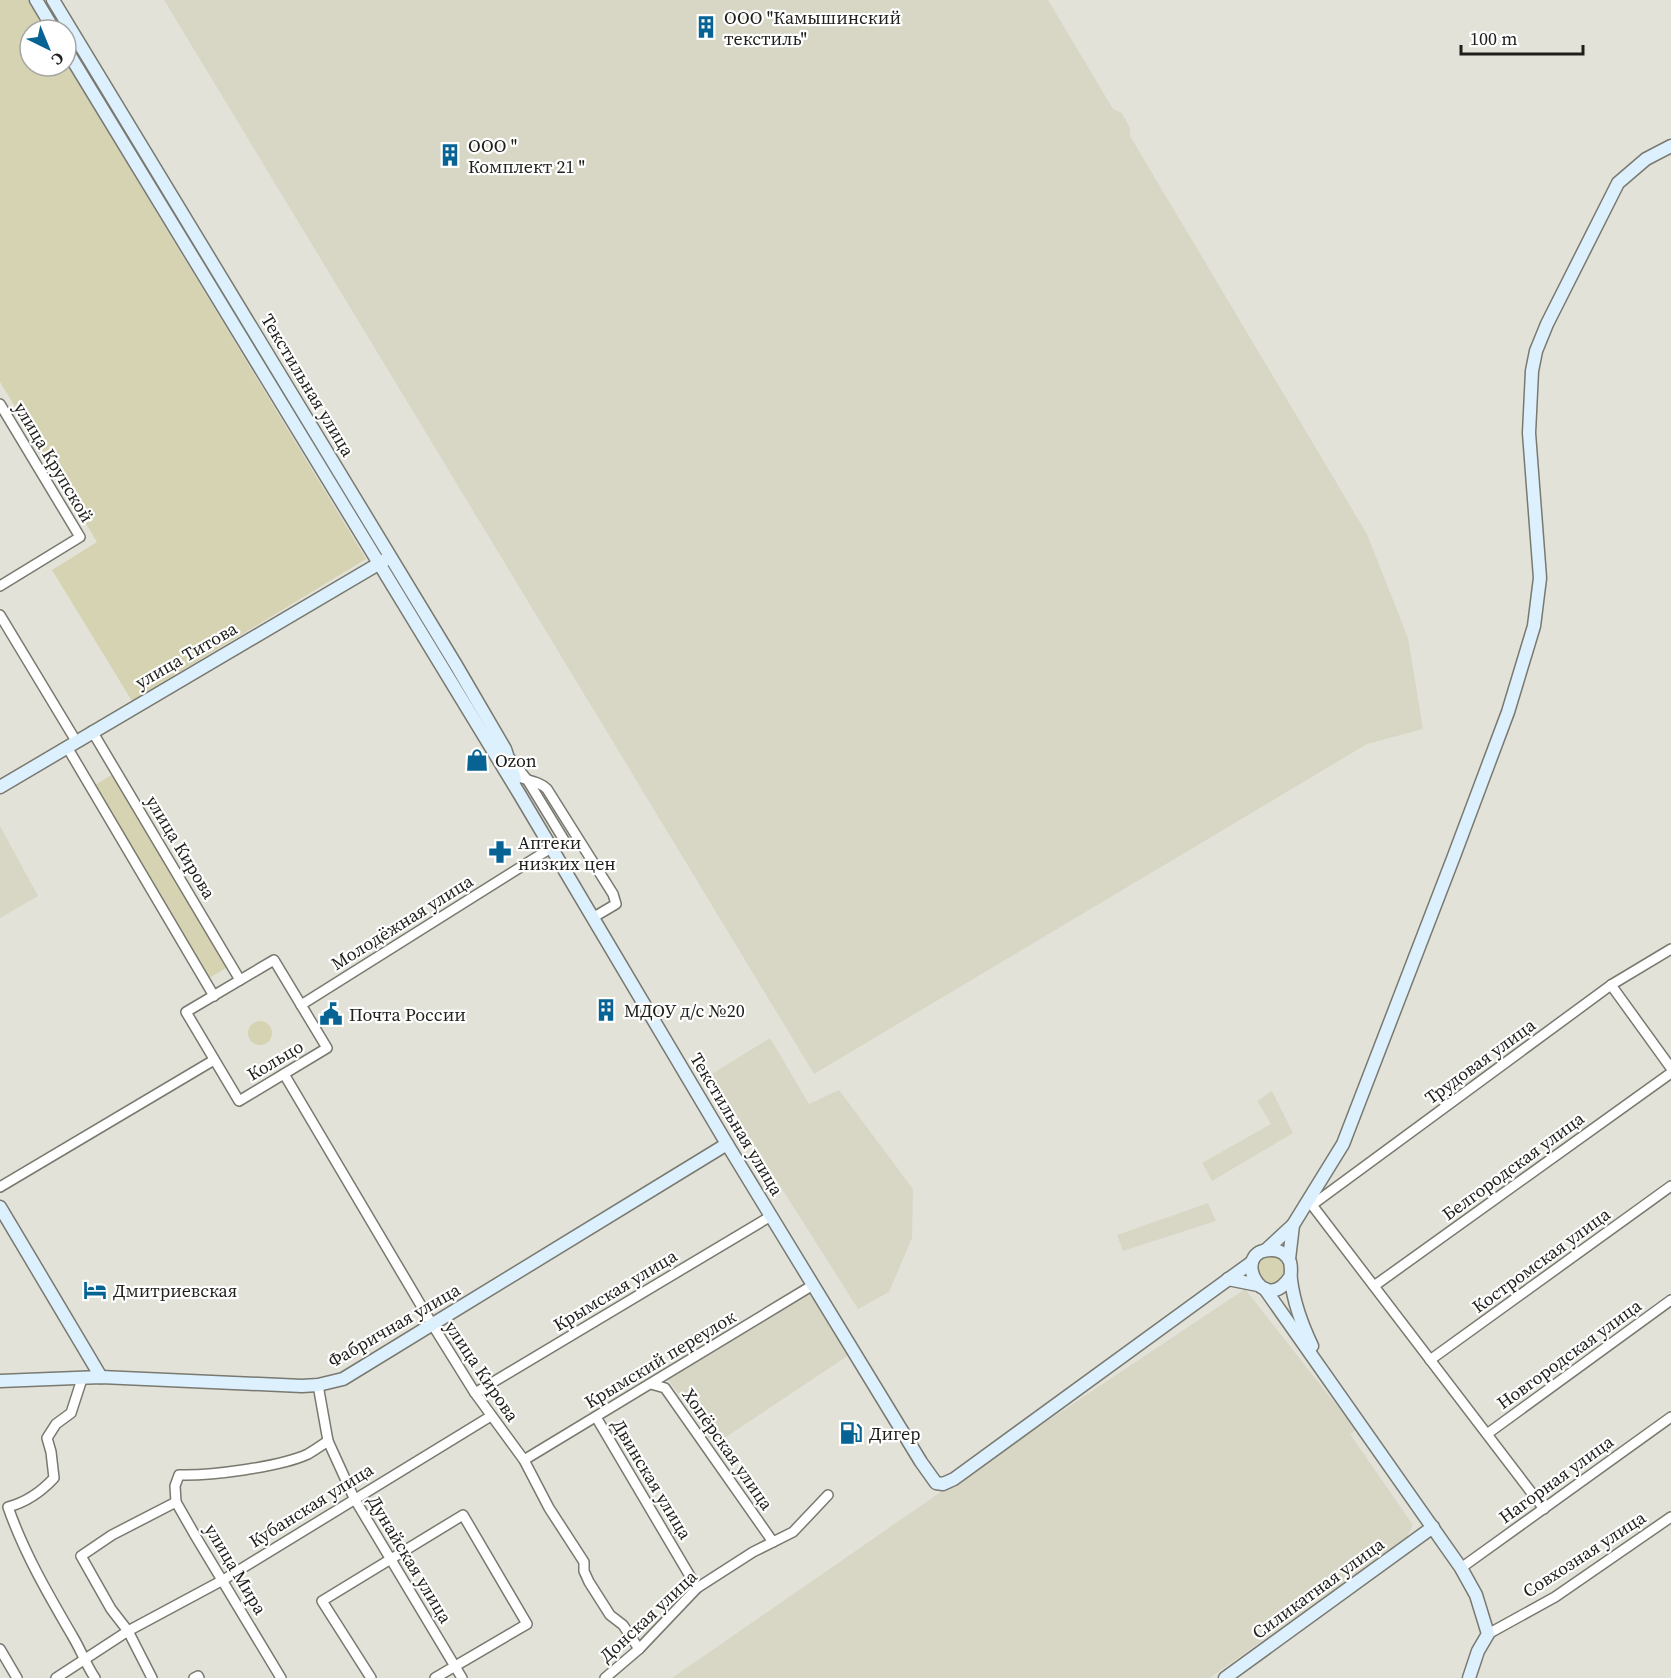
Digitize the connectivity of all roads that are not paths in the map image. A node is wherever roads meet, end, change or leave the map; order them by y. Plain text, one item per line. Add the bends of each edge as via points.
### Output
1 (36, 0) edge
2 (53, 0) edge
3 (47, 18) edge
4 (78, 69) edge
5 (1671, 146) edge
6 (0, 404) edge
7 (391, 556) junction
8 (379, 563) junction
9 (0, 585) edge
10 (0, 615) edge
11 (92, 731) junction
12 (71, 744) junction
13 (506, 762) junction
14 (515, 776) junction
15 (528, 781) junction
16 (0, 787) edge
17 (520, 795) junction
18 (564, 840) dead end
19 (551, 848) junction
20 (594, 917) junction
21 (1671, 949) edge
22 (240, 980) junction
23 (1611, 985) junction
24 (214, 996) junction
25 (301, 1005) junction
26 (214, 1060) junction
27 (1671, 1068) edge
28 (1671, 1073) edge
29 (284, 1074) junction
30 (728, 1144) junction
31 (1671, 1186) edge
32 (0, 1187) edge
33 (1309, 1203) junction
34 (0, 1207) edge
35 (771, 1216) junction
36 (1293, 1225) junction
37 (1266, 1250) junction
38 (1289, 1259) junction
39 (1252, 1262) junction
40 (1290, 1277) junction
41 (1228, 1278) junction
42 (813, 1285) junction
43 (1374, 1286) junction
44 (1262, 1287) junction
45 (1671, 1299) edge
46 (432, 1324) junction
47 (1430, 1360) junction
48 (1324, 1372) junction
49 (101, 1377) junction
50 (82, 1379) junction
51 (0, 1381) edge
52 (651, 1384) junction
53 (318, 1385) junction
54 (475, 1393) junction
55 (491, 1416) junction
56 (596, 1417) junction
57 (1671, 1417) edge
58 (1487, 1434) junction
59 (328, 1441) junction
60 (524, 1460) junction
61 (828, 1495) dead end
62 (354, 1498) junction
63 (176, 1502) junction
64 (4, 1507) edge
65 (1544, 1509) junction
66 (1671, 1517) edge
67 (1432, 1527) junction
68 (773, 1542) junction
69 (390, 1559) junction
70 (1461, 1568) junction
71 (223, 1580) junction
72 (697, 1588) junction
73 (128, 1631) junction
74 (1488, 1634) junction
75 (0, 1649) edge
76 (639, 1649) junction
77 (84, 1661) junction
78 (455, 1666) junction
79 (17, 1678) edge
80 (56, 1678) edge
81 (95, 1678) edge
82 (152, 1678) edge
83 (194, 1678) edge
84 (200, 1678) edge
85 (281, 1678) edge
86 (370, 1678) edge
87 (435, 1678) edge
88 (462, 1678) edge
89 (605, 1678) edge
90 (1225, 1678) edge
91 (1469, 1678) edge

1 - 3 street
2 - 7 street, Текстильная улица
4 - 8 street, Текстильная улица
5 - 33 street via 1646,159 1618,183 1536,351 1529,433 1540,578 1534,626 1508,712 1372,1071 1343,1144
6 - 9 street, улица Крупской via 80,537
7 - 8 street, улица Титова
7 - 13 street, Текстильная улица
8 - 11 street, улица Титова
8 - 13 street, Текстильная улица
10 - 12 street
11 - 12 street, улица Титова
11 - 22 street, улица Кирова
12 - 16 street, улица Титова
12 - 24 street
13 - 14 street, Текстильная улица
13 - 15 street
13 - 17 street, Текстильная улица
14 - 15 street
14 - 17 street, Текстильная улица
15 - 18 street
15 - 20 street via 541,783 547,789 610,888 616,904
17 - 19 street, Текстильная улица
19 - 20 street, Текстильная улица
19 - 25 street, Молодёжная улица
20 - 30 street, Текстильная улица
21 - 23 street, Трудовая улица
22 - 24 street, Кольцо
22 - 25 street, Кольцо via 274,960
23 - 27 street
23 - 33 street, Трудовая улица
24 - 26 street, Кольцо via 186,1012
25 - 29 street, Кольцо via 327,1048
26 - 29 street, Кольцо via 239,1101
26 - 32 street
28 - 43 street, Белгородская улица
29 - 46 street, улица Кирова
30 - 35 street, Текстильная улица
30 - 46 street, Фабричная улица
31 - 47 street, Костромская улица
33 - 36 street
33 - 43 street
34 - 49 street
35 - 42 street, Текстильная улица
35 - 54 street, Крымская улица
36 - 37 street
36 - 38 street
37 - 38 street via 1277,1250
37 - 39 street
38 - 40 street
39 - 41 street
39 - 44 street via 1251,1272
40 - 44 street via 1277,1289
40 - 48 street via 1299,1318
41 - 42 street, Текстильная улица via 943,1484 936,1483 927,1470
41 - 44 street
42 - 52 street, Крымский переулок
43 - 47 street
44 - 48 street
45 - 58 street, Новгородская улица
46 - 53 street, Фабричная улица via 343,1379
46 - 54 street, улица Кирова
47 - 58 street
48 - 67 street
49 - 50 street, Фабричная улица
49 - 53 street, Фабричная улица
50 - 51 street, Фабричная улица
50 - 64 street via 71,1413 56,1424 47,1438 54,1478 40,1492
52 - 56 street, Крымский переулок
52 - 68 street, Хопёрская улица via 665,1388
53 - 59 street, Дунайская улица
54 - 55 street, улица Кирова
55 - 60 street, улица Кирова
55 - 62 street, Кубанская улица
56 - 60 street, Крымский переулок
56 - 72 street, Двинская улица
57 - 65 street, Нагорная улица
58 - 65 street
59 - 62 street, Дунайская улица
59 - 63 street via 308,1454 281,1463 178,1475
60 - 76 street, улица Кирова via 610,1615 623,1624
61 - 68 street, Донская улица via 793,1532
62 - 69 street, Дунайская улица
62 - 71 street, Кубанская улица
63 - 71 street, улица Мира
63 - 73 street via 81,1556
64 - 77 street
65 - 70 street, Нагорная улица
66 - 74 street, Совхозная улица via 1555,1597
67 - 70 street
67 - 90 street, Силикатная улица
68 - 72 street, Донская улица
69 - 78 street, Дунайская улица
69 - 78 street via 463,1515 527,1624
69 - 86 street via 322,1601
70 - 74 street via 1476,1595
71 - 73 street, Кубанская улица
71 - 85 street, улица Мира
72 - 76 street, Донская улица
73 - 77 street, Кубанская улица
73 - 82 street
74 - 91 street
75 - 79 street
76 - 89 street, Донская улица
77 - 80 street, Кубанская улица
77 - 81 street
78 - 87 street
78 - 88 street, Дунайская улица
83 - 84 street

